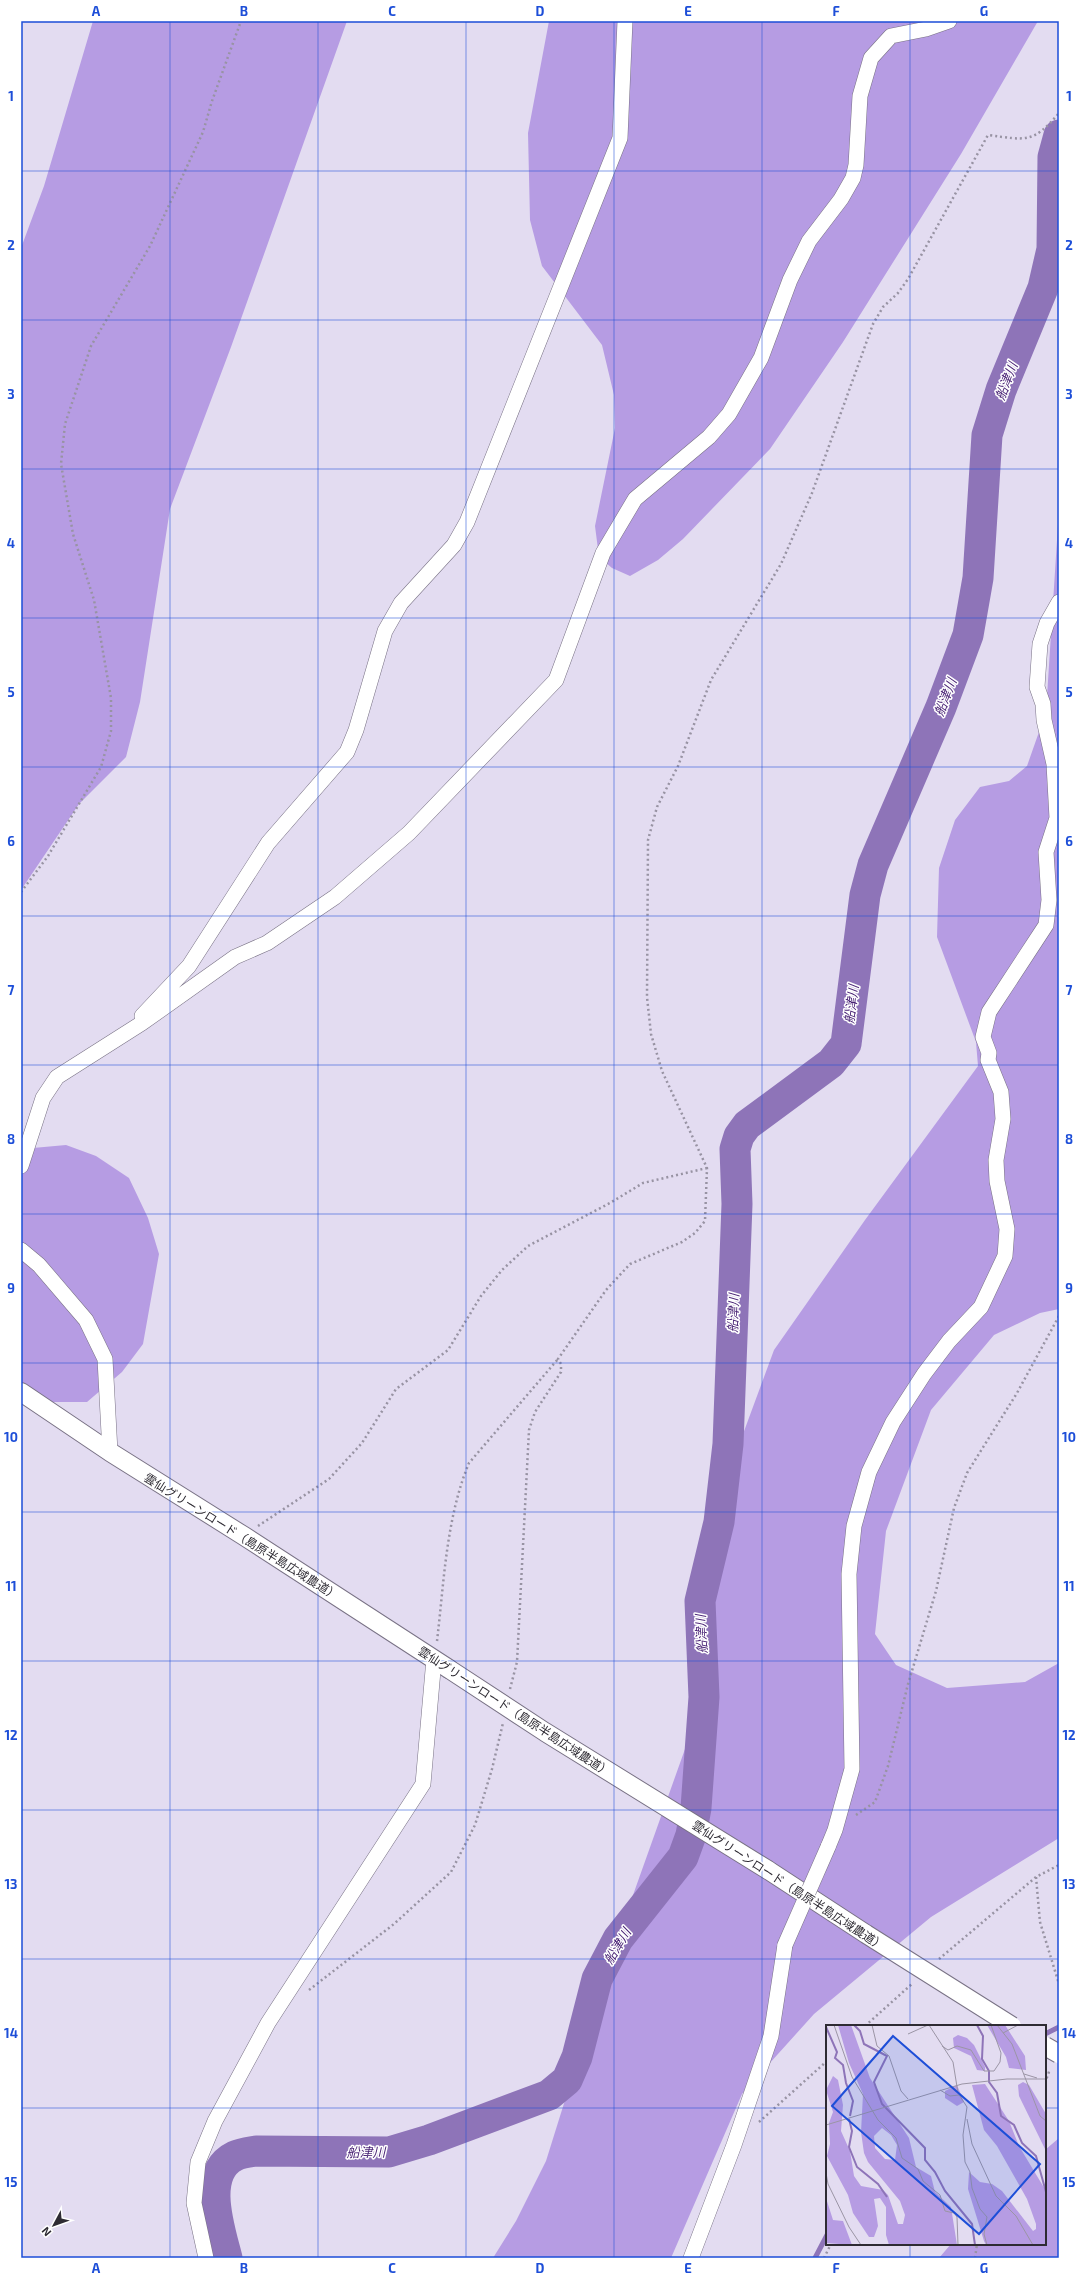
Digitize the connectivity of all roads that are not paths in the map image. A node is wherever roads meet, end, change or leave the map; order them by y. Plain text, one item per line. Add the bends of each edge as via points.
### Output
1 (625, 21) edge
2 (949, 21) edge
3 (1059, 602) edge
4 (142, 1023) junction
5 (21, 1166) edge
6 (21, 1250) edge
7 (21, 1392) edge
8 (110, 1452) junction
9 (441, 1664) junction
10 (1010, 2025) edge
11 (1046, 2047) edge
12 (1059, 2054) edge
13 (206, 2258) edge
14 (691, 2258) edge

1 - 4 street via 620,138 467,522 454,546 401,603 385,631 347,752 268,844 189,966 144,1012
2 - 4 street via 891,36 871,58 860,96 856,165 852,178 841,199 809,241 790,280 761,358 729,414 709,437 635,499 603,553 556,680 409,833 335,897 267,944 235,957
3 - 14 street, bridge via 1047,623 1040,644 1037,687 1043,704 1054,764 1056,818 1046,852 1049,900 1046,925 989,1012 983,1037 989,1053 988,1060 1001,1092 1004,1119 996,1160 997,1180 1007,1229 1005,1256 981,1307 949,1341 893,1422 870,1472 854,1526 849,1574 852,1769 835,1830 785,1945 771,2036 734,2145
4 - 5 street via 57,1077 43,1098
6 - 8 street via 39,1265 86,1320 105,1359
7 - 8 street, 雲仙グリーンロード（島原半島広域農道）
8 - 9 street, 雲仙グリーンロード（島原半島広域農道）
9 - 10 street, 雲仙グリーンロード（島原半島広域農道）, bridge
9 - 13 street via 423,1784 268,2022 215,2121 198,2162 194,2203
11 - 12 street, bridge

